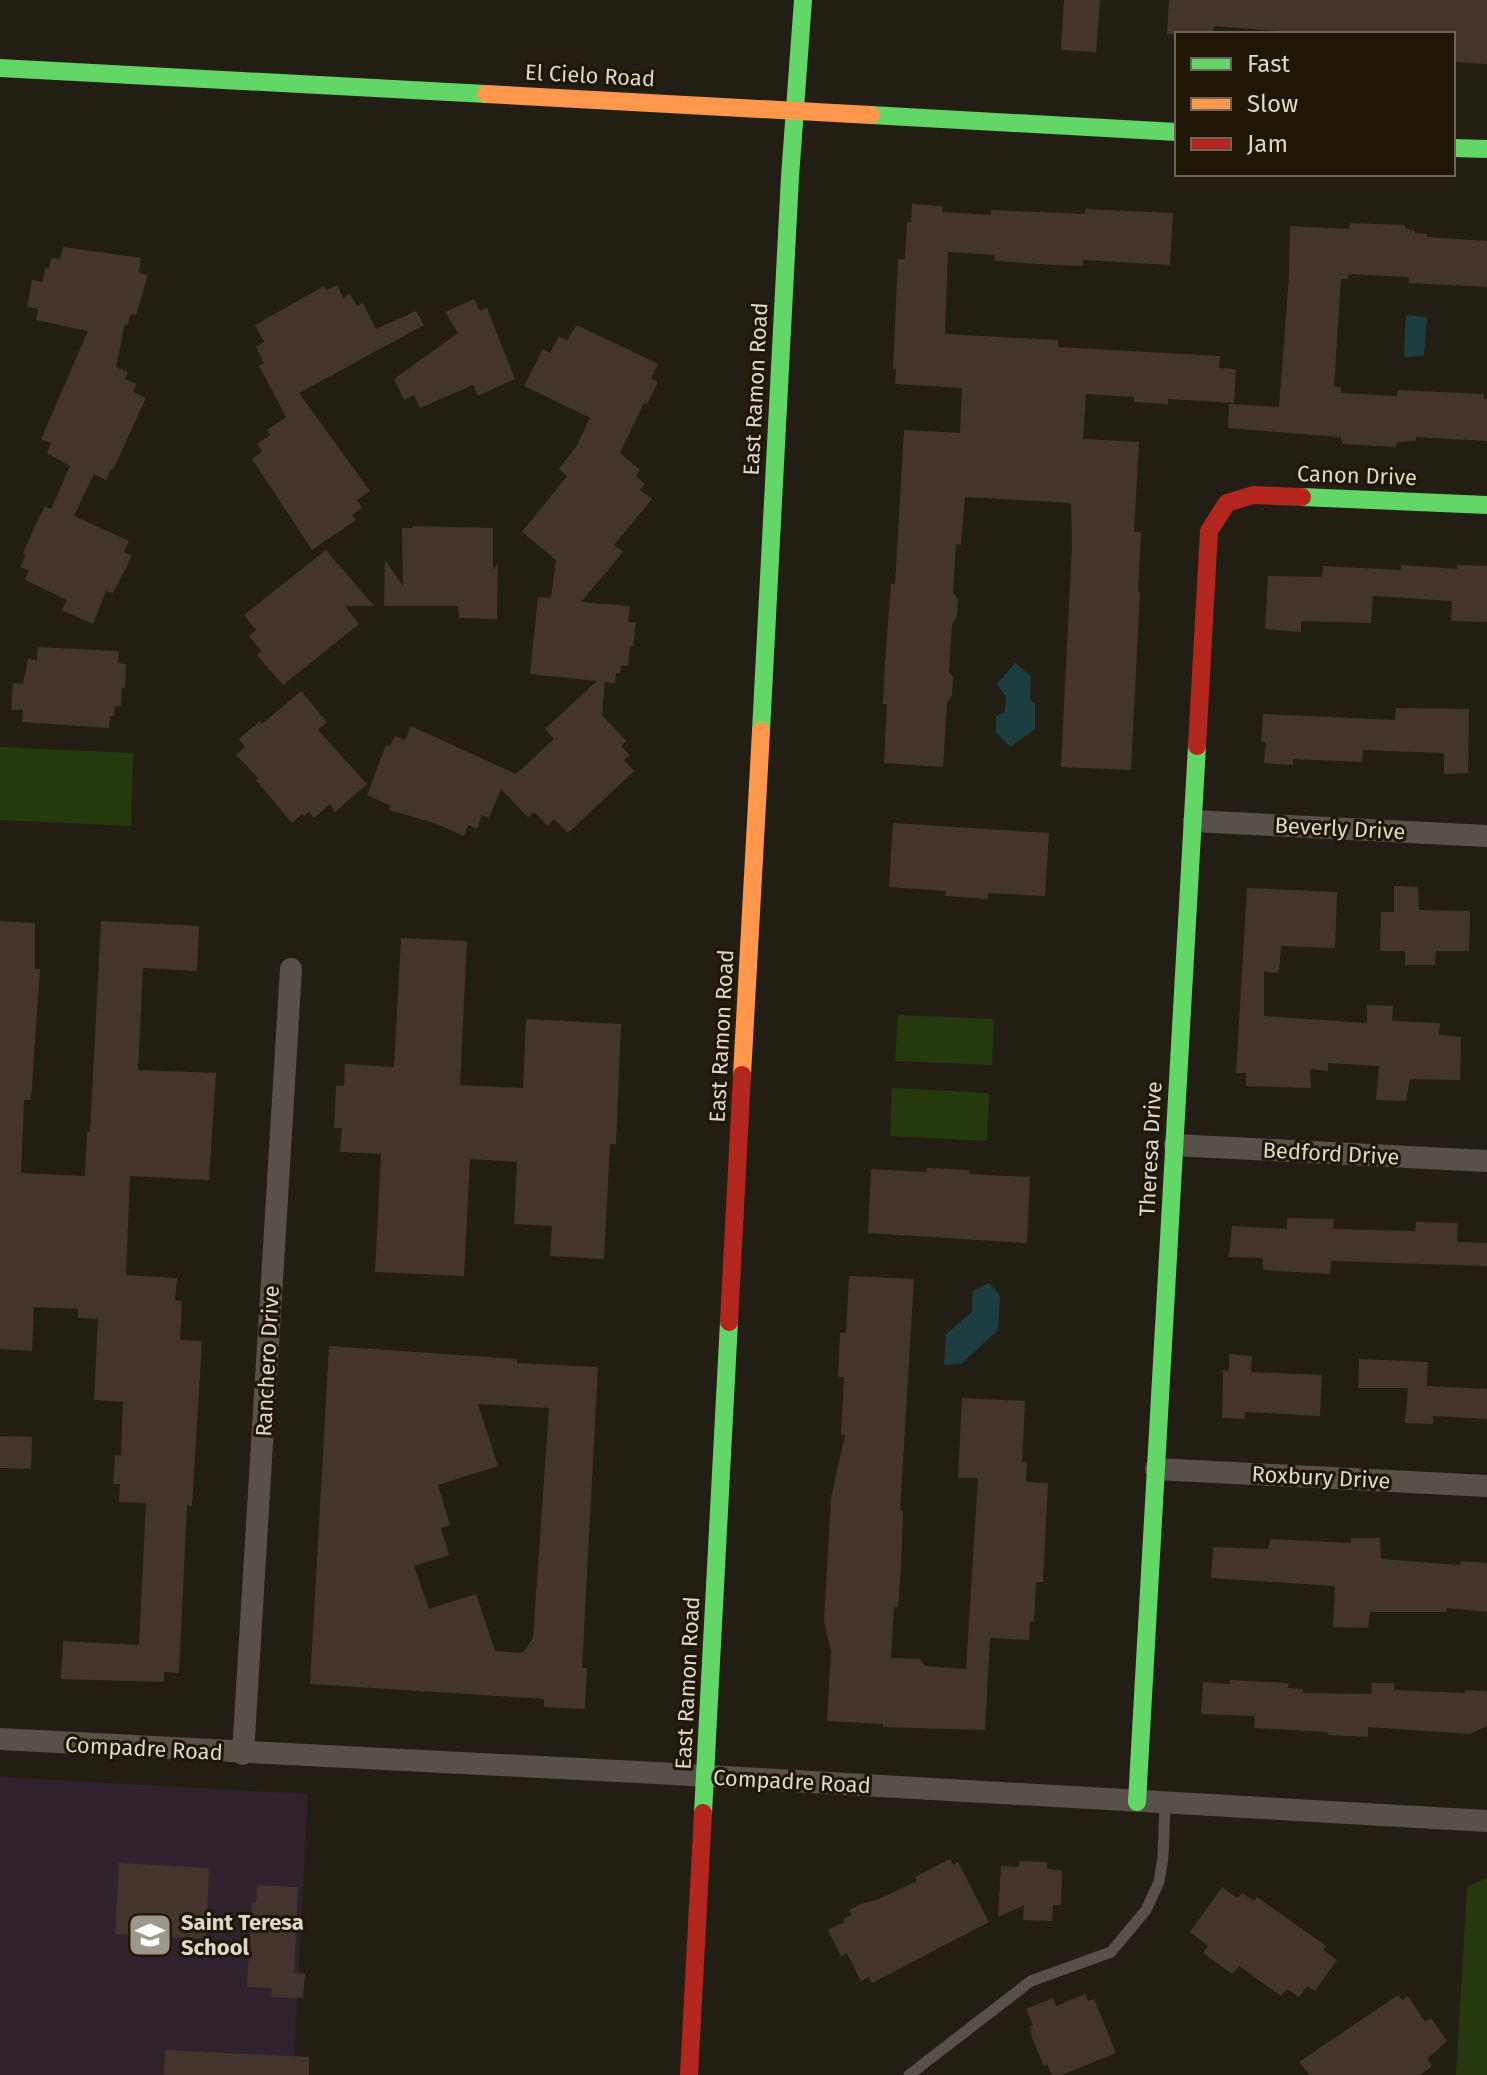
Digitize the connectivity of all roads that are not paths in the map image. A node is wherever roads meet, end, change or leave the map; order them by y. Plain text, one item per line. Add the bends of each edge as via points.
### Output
1 (803, 0) edge
2 (0, 68) edge
3 (795, 110) junction
4 (1175, 132) edge
5 (1455, 148) edge
6 (1487, 149) edge
7 (1227, 503) joint
8 (1487, 505) edge
9 (1194, 821) junction
10 (1487, 836) edge
11 (291, 969) dead end
12 (1175, 1145) junction
13 (1487, 1161) edge
14 (1156, 1469) junction
15 (1487, 1486) edge
16 (0, 1739) edge
17 (243, 1754) junction
18 (706, 1776) junction
19 (1137, 1802) junction
20 (1165, 1803) junction
21 (1487, 1821) edge
22 (689, 2075) edge
23 (909, 2075) edge

1 - 3 main road, East Ramon Road
2 - 3 main road, El Cielo Road
3 - 4 main road, El Cielo Road
3 - 18 main road, East Ramon Road
5 - 6 main road
7 - 8 main road, Canon Drive via 1253,495
7 - 9 main road, Theresa Drive via 1209,531
9 - 10 street, Beverly Drive
9 - 12 main road, Theresa Drive
11 - 17 street, Ranchero Drive
12 - 13 street, Bedford Drive
12 - 14 main road, Theresa Drive
14 - 15 street, Roxbury Drive
14 - 19 main road, Theresa Drive
16 - 17 street, Compadre Road
17 - 18 street, Compadre Road
18 - 19 street, Compadre Road
18 - 22 main road, East Ramon Road
19 - 20 street, Compadre Road
20 - 21 street, Compadre Road
20 - 23 lane via 1159,1882 1146,1910 1111,1952 1031,1981

